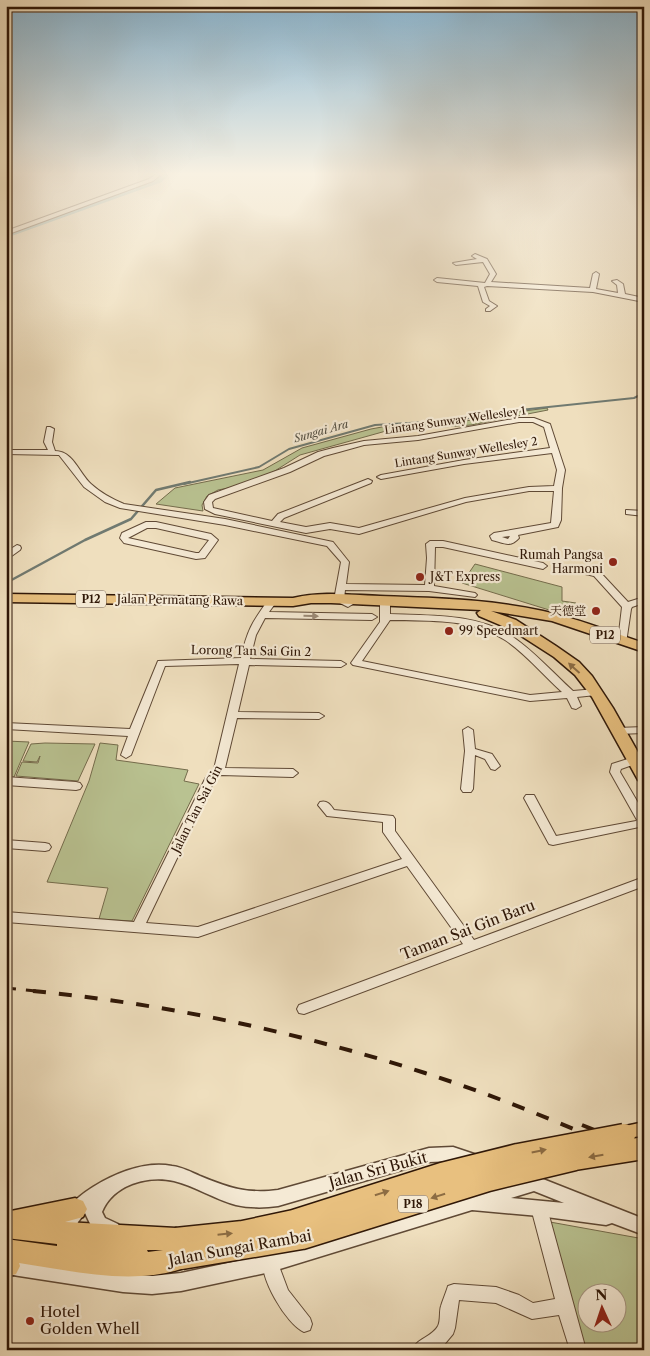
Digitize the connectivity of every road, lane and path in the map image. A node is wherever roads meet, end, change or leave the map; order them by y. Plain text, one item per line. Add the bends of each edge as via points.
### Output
1 (475, 256) dead end
2 (485, 260) junction
3 (456, 264) dead end
4 (596, 274) dead end
5 (437, 280) dead end
6 (615, 280) dead end
7 (485, 285) junction
8 (593, 290) junction
9 (622, 296) junction
10 (644, 300) edge
11 (488, 310) dead end
12 (50, 429) dead end
13 (555, 450) junction
14 (6, 452) edge
15 (52, 452) junction
16 (381, 477) dead end
17 (368, 481) dead end
18 (558, 488) junction
19 (629, 512) dead end
20 (644, 514) edge
21 (225, 522) junction
22 (274, 524) junction
23 (334, 527) junction
24 (346, 529) junction
25 (513, 533) dead end
26 (211, 537) junction
27 (323, 541) junction
28 (337, 542) junction
29 (17, 548) dead end
30 (6, 557) edge
31 (544, 566) dead end
32 (584, 571) dead end
33 (429, 588) junction
34 (472, 595) dead end
35 (6, 598) edge
36 (346, 598) junction
37 (644, 600) edge
38 (272, 601) junction
39 (628, 607) junction
40 (386, 611) junction
41 (499, 613) junction
42 (262, 615) junction
43 (372, 617) dead end
44 (566, 621) junction
45 (623, 641) junction
46 (550, 647) junction
47 (644, 648) edge
48 (245, 662) junction
49 (341, 664) dead end
50 (596, 692) junction
51 (570, 694) junction
52 (576, 706) dead end
53 (232, 715) junction
54 (319, 716) dead end
55 (6, 726) edge
56 (468, 730) dead end
57 (644, 730) edge
58 (618, 731) junction
59 (135, 733) junction
60 (470, 751) junction
61 (126, 755) dead end
62 (634, 761) junction
63 (495, 766) dead end
64 (219, 771) junction
65 (293, 773) dead end
66 (644, 776) edge
67 (6, 781) edge
68 (76, 786) dead end
69 (467, 789) dead end
70 (530, 798) dead end
71 (324, 805) dead end
72 (6, 844) edge
73 (45, 847) dead end
74 (409, 860) junction
75 (644, 881) edge
76 (6, 917) edge
77 (138, 927) junction
78 (471, 946) junction
79 (304, 1009) dead end
80 (644, 1132) edge
81 (644, 1148) edge
82 (533, 1184) junction
83 (110, 1187) junction
84 (468, 1203) junction
85 (539, 1208) junction
86 (75, 1209) junction
87 (625, 1219) junction
88 (6, 1222) edge
89 (6, 1227) edge
90 (644, 1227) edge
91 (66, 1234) junction
92 (140, 1239) junction
93 (179, 1249) junction
94 (7, 1263) edge
95 (270, 1263) junction
96 (565, 1306) junction
97 (304, 1324) dead end
98 (420, 1350) edge
99 (578, 1350) edge

1 - 2 street
2 - 3 street
2 - 7 street via 493,274
4 - 8 street
5 - 7 street
6 - 9 street via 620,284
7 - 8 street
7 - 11 street via 486,302 494,306
8 - 9 street
9 - 10 street
12 - 15 street via 48,442
13 - 16 street, Lintang Sunway Wellesley 2
13 - 18 street via 561,470
13 - 22 street, Lintang Sunway Wellesley 1 via 547,426 534,420 364,443 321,454 280,473 212,497 208,502 209,509 215,512
14 - 15 street
15 - 21 street via 64,455 87,485 108,500 123,506
17 - 22 street via 280,516
18 - 24 street, Lintang Sunway Wellesley 1 via 490,495 359,531
18 - 25 street via 555,525
19 - 20 street
21 - 26 street
21 - 27 street
22 - 23 street, Lintang Sunway Wellesley 1 via 306,530
23 - 24 street, Lintang Sunway Wellesley 1
23 - 27 street
24 - 28 street
26 - 26 street via 214,540 202,556 124,538 153,524
27 - 28 street
28 - 36 street via 345,562
29 - 30 street
31 - 33 street via 430,544
32 - 39 street via 597,574
33 - 34 street
33 - 36 street
35 - 38 main road, Jalan Permatang Rawa / P12
36 - 38 main road, Jalan Permatang Rawa / P12 via 303,604
36 - 40 main road, Jalan Permatang Rawa / P12
36 - 41 main road, Jalan Permatang Rawa / P12 via 421,602
37 - 39 street
38 - 42 street, Jalan Tan Sai Gin
39 - 45 street
40 - 41 main road, Jalan Permatang Rawa / P12
40 - 51 street via 462,622 492,630 509,638
40 - 51 street via 385,622 356,663 530,698
41 - 44 main road, Jalan Permatang Rawa / P12 via 523,610
41 - 46 main road, P12
42 -> 43 street
42 - 48 street, Jalan Tan Sai Gin via 251,635
44 - 45 main road, P12
44 - 46 main road via 542,620 535,624 536,631
45 - 47 main road, P12
50 -> 46 main road
48 - 49 street, Lorong Tan Sai Gin 2
48 - 53 street, Jalan Tan Sai Gin
48 - 59 street, Lorong Tan Sai Gin 2 via 161,663
50 - 51 street
50 - 58 main road
51 - 52 street
53 - 54 street
53 - 64 street, Jalan Tan Sai Gin
55 - 59 street
56 - 60 street
57 - 58 street
58 - 62 main road
59 - 61 street
60 - 63 street via 489,756
60 - 69 street
62 - 66 main road
62 - 70 street via 616,767 614,772 643,821 639,824 553,841
64 - 65 street
64 - 77 street, Jalan Tan Sai Gin via 211,777
67 - 68 street
71 - 74 street via 338,814 389,818 389,832
72 - 73 street
74 - 77 street via 198,932
74 - 78 street
75 - 78 street, Taman Sai Gin Baru
76 - 77 street
78 - 79 street, Taman Sai Gin Baru
93 -> 80 main road, Jalan Sungai Rambai / P18, bridge via 294,1221 442,1174 568,1145
81 -> 93 main road, Jalan Sungai Rambai / P18, bridge via 575,1159 488,1180 302,1238
82 - 83 street, Jalan Sri Bukit / P18 via 463,1157 443,1154 261,1201 238,1199 172,1173 141,1174
82 - 84 street, Jalan Sungai Rambai
82 - 87 street, Jalan Sri Bukit / P18
83 - 86 street, Jalan Sri Bukit / P18
83 - 92 street, Jalan Sri Bukit / P18 via 96,1204 95,1218 107,1228
84 - 85 street
84 - 95 street, Jalan Sungai Rambai
85 - 87 street
85 - 96 street
86 - 88 main road
86 - 91 street
87 - 90 street, Jalan Sri Bukit / P18
89 - 91 main road, Jalan Sungai Rambai / P18
91 - 92 main road, Jalan Sungai Rambai / P18
91 - 93 main road via 69,1246 83,1253
92 - 93 main road, Jalan Sungai Rambai / P18
93 - 94 main road, Jalan Sungai Rambai / P18 via 146,1264
94 - 95 street, Jalan Sungai Rambai via 96,1280 152,1285
95 - 97 street via 275,1285
96 - 98 street via 532,1311 496,1295 454,1292 448,1306 447,1328 437,1340
96 - 99 street

